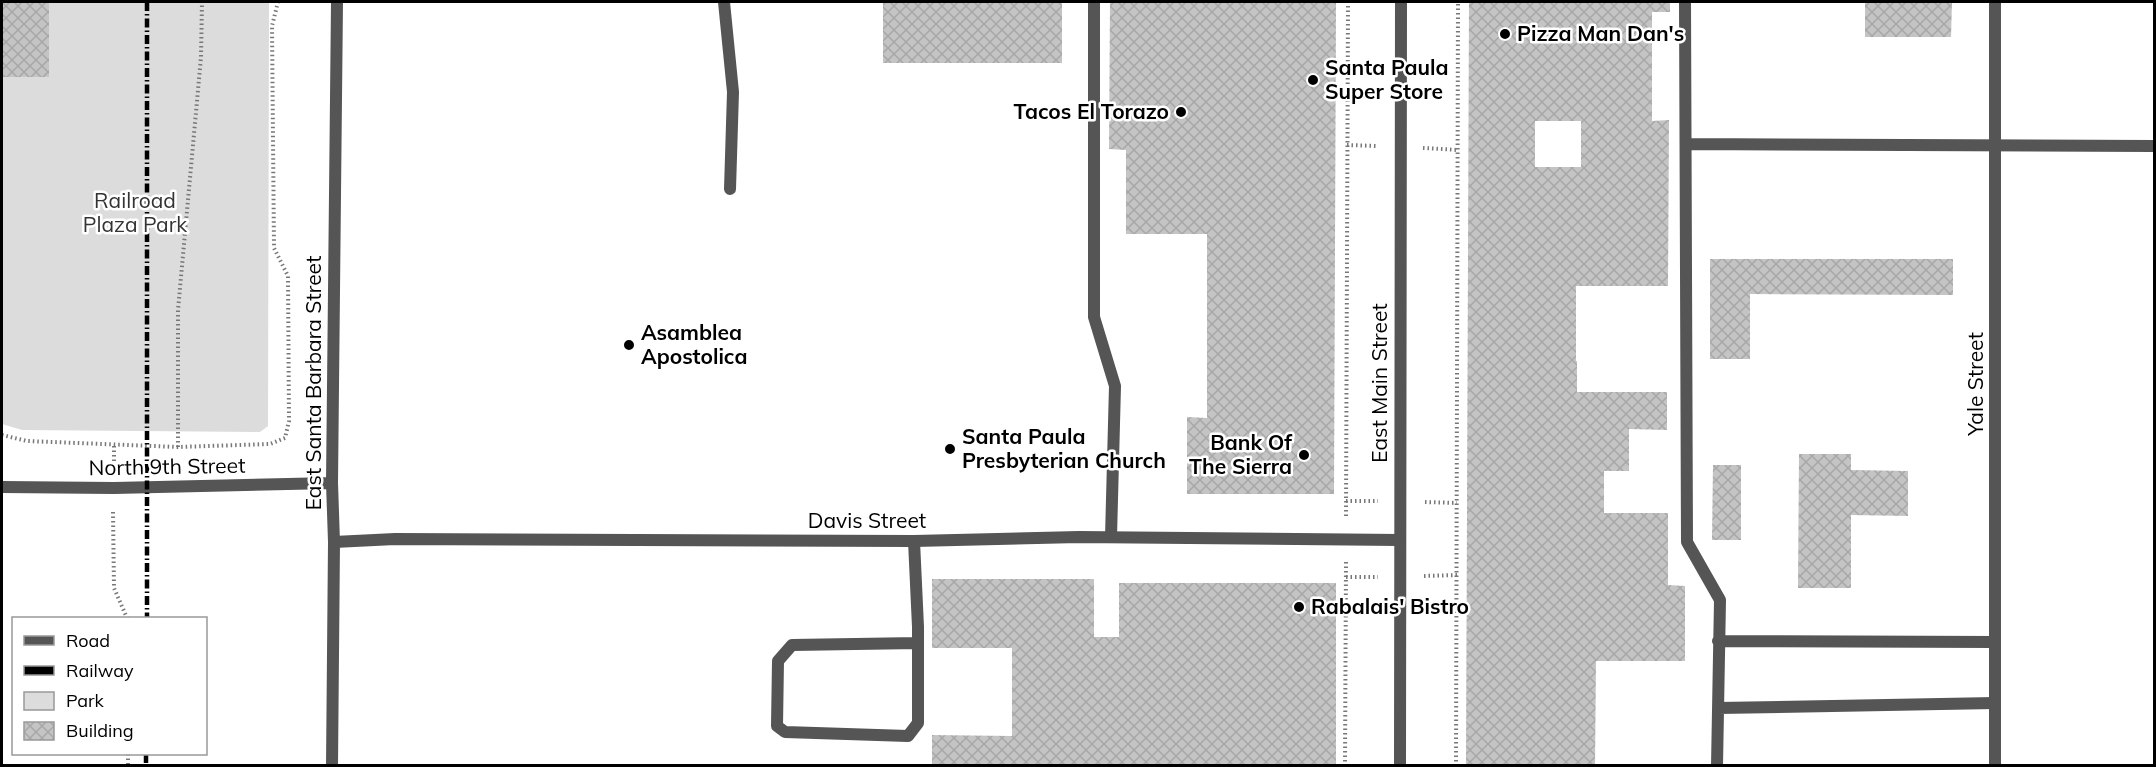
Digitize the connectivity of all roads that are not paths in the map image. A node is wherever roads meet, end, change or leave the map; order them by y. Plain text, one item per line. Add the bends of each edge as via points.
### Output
1 (337, 2) edge
2 (724, 2) edge
3 (1094, 2) edge
4 (1401, 2) edge
5 (1685, 2) edge
6 (1995, 2) edge
7 (1686, 144) junction
8 (1995, 146) junction
9 (2154, 146) edge
10 (730, 189) dead end
11 (332, 483) junction
12 (2, 487) edge
13 (1111, 537) junction
14 (1399, 540) junction
15 (914, 541) junction
16 (334, 542) junction
17 (1718, 641) junction
18 (1995, 642) junction
19 (918, 643) junction
20 (1995, 703) junction
21 (1718, 708) junction
22 (332, 765) edge
23 (1400, 765) edge
24 (1717, 765) edge
25 (1995, 765) edge

1 - 11 street, East Santa Barbara Street
2 - 10 street via 733,92
3 - 13 street via 1094,317 1115,386
4 - 14 street, East Main Street
5 - 7 street
6 - 8 street, Yale Street
7 - 8 street
7 - 17 street via 1688,542 1720,600
8 - 9 street
8 - 18 street, Yale Street
11 - 12 street, North 9th Street
11 - 16 street, East Santa Barbara Street
13 - 14 street, Davis Street
13 - 15 street, Davis Street
14 - 23 street, East Main Street
15 - 16 street, Davis Street
15 - 19 street
16 - 22 street, East Santa Barbara Street
17 - 18 street
17 - 21 street
18 - 20 street, Yale Street
19 - 19 street via 918,723 908,736 785,732 777,726 778,661 792,645
20 - 21 street
20 - 25 street, Yale Street
21 - 24 street

